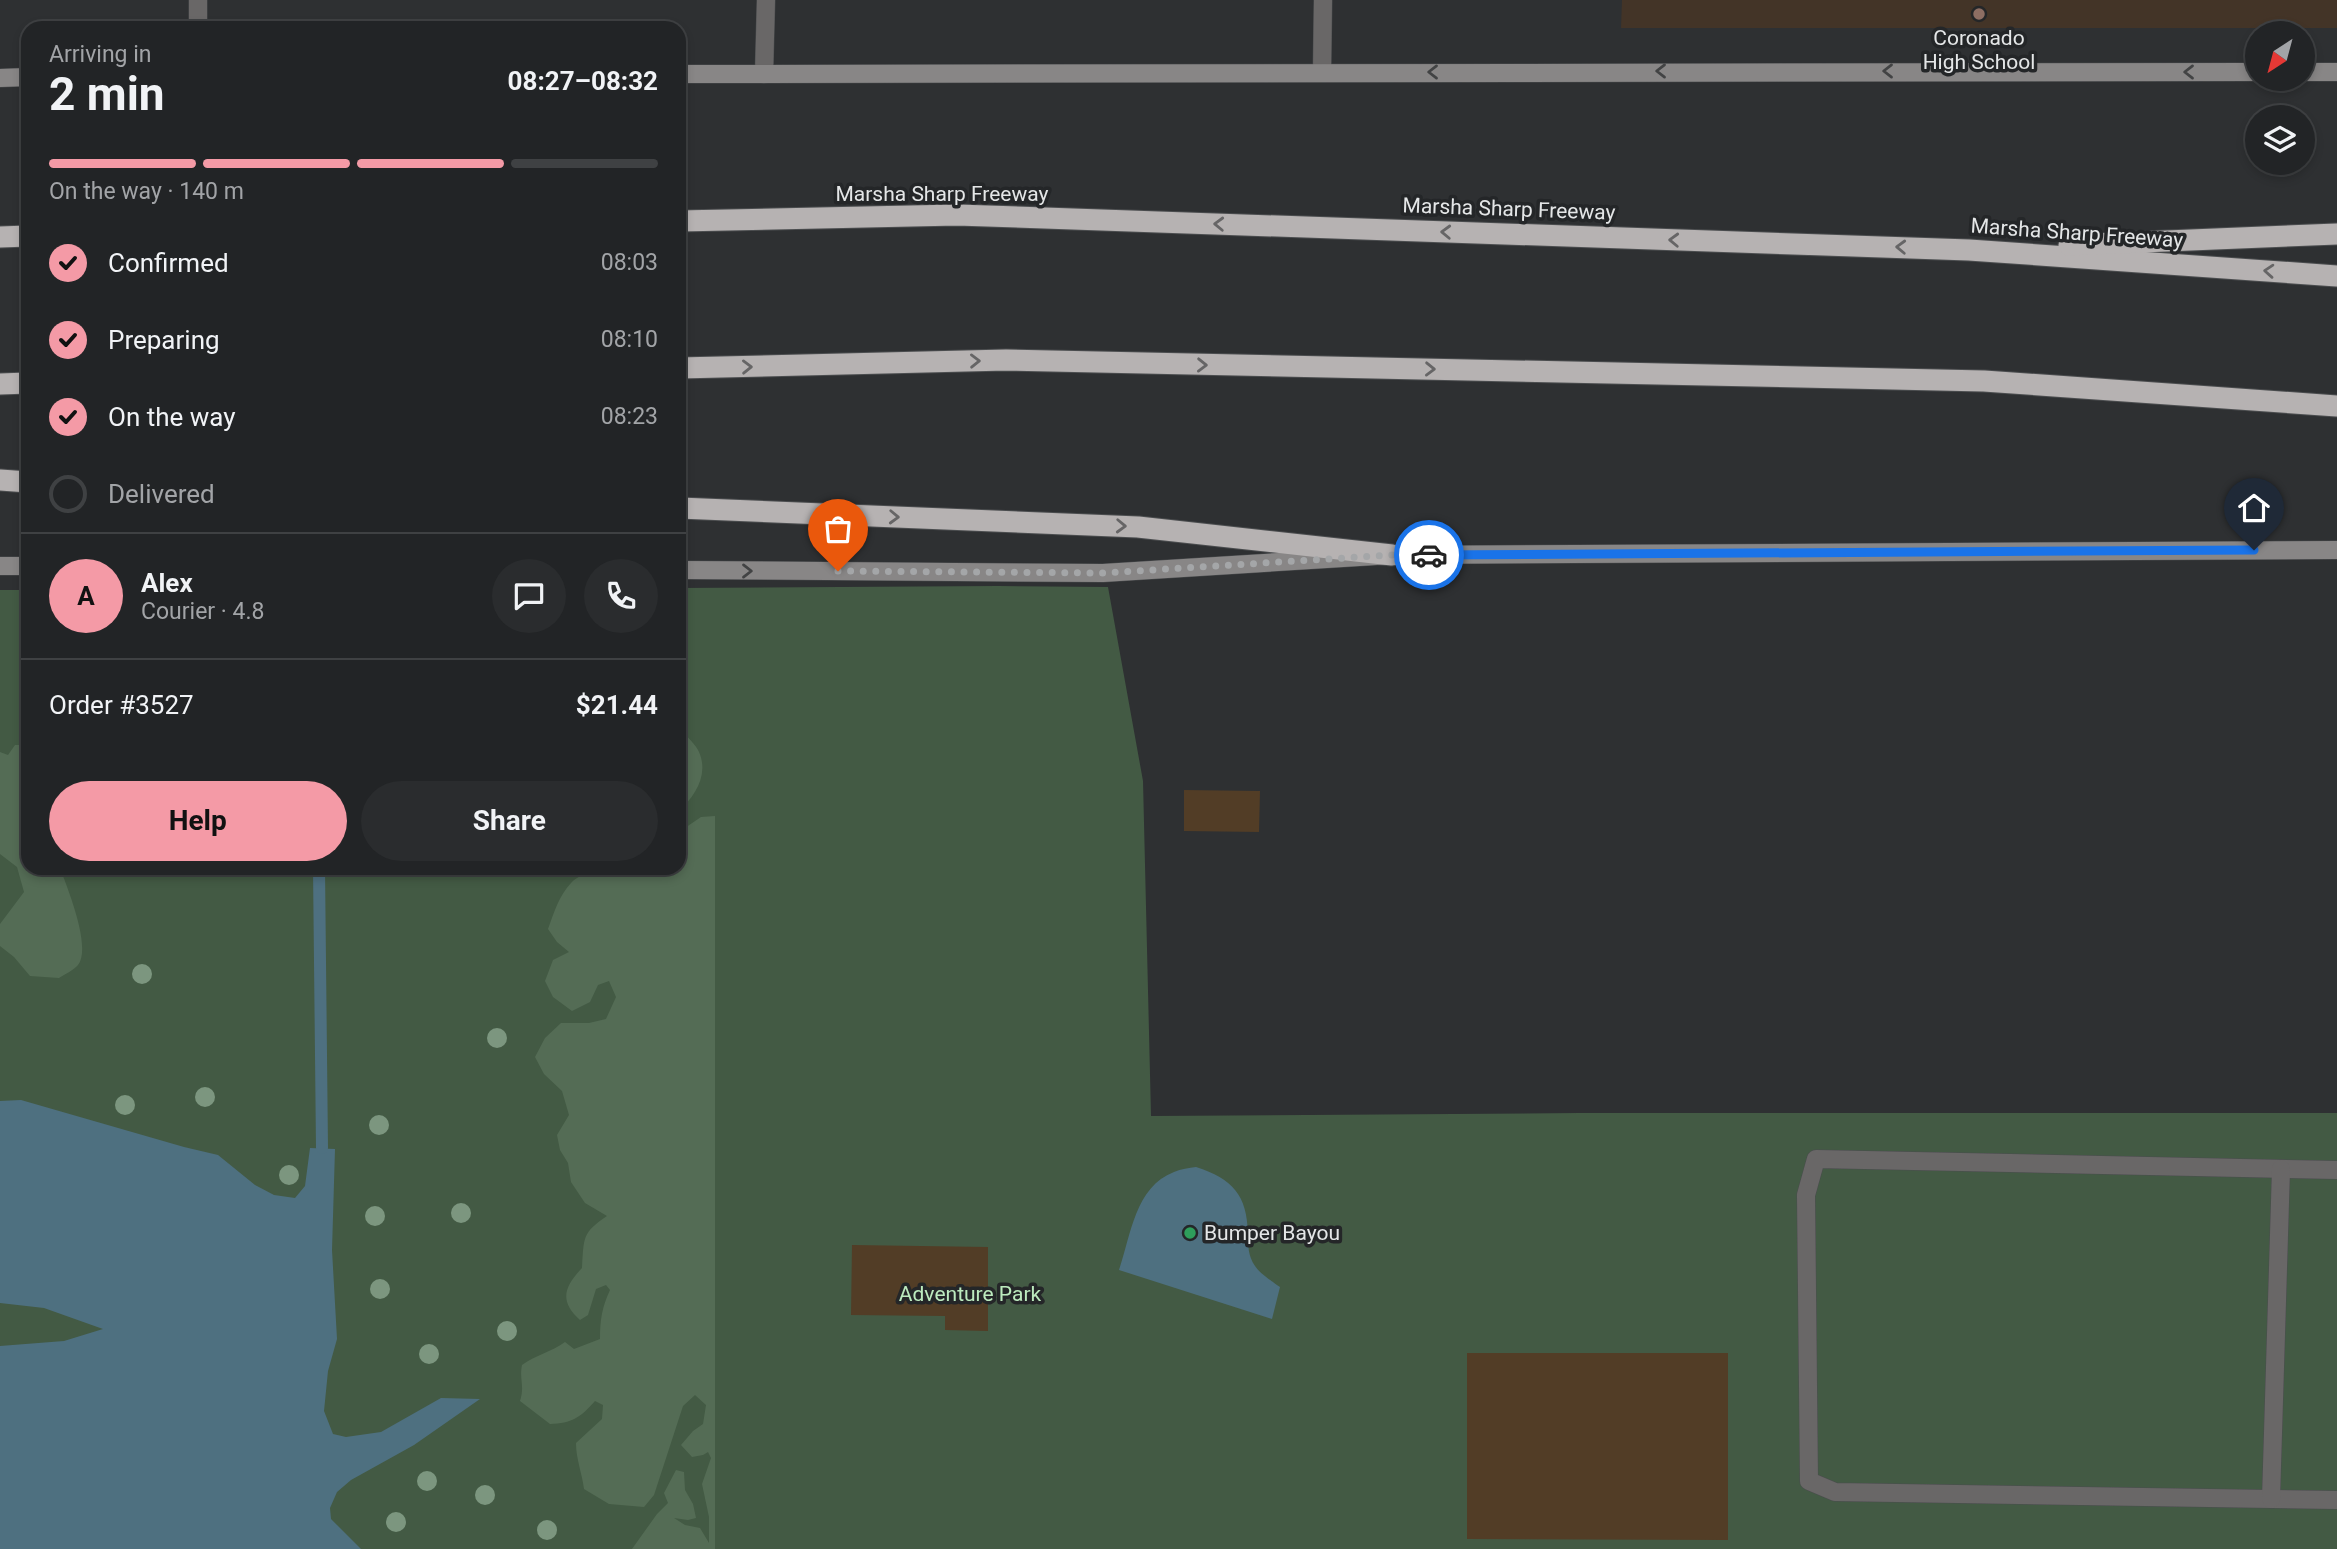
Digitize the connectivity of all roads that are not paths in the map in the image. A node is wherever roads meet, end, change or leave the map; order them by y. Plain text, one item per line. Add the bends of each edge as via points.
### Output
1 (198, 0) edge
2 (766, 0) edge
3 (1323, 0) edge
4 (198, 21) edge
5 (1322, 72) junction
6 (2245, 72) edge
7 (2315, 72) edge
8 (2337, 72) edge
9 (686, 74) edge
10 (765, 74) junction
11 (21, 77) edge
12 (0, 78) edge
13 (686, 221) edge
14 (2337, 234) edge
15 (21, 236) edge
16 (0, 237) edge
17 (1969, 250) junction
18 (2337, 276) edge
19 (686, 368) edge
20 (21, 383) edge
21 (0, 384) edge
22 (2337, 406) edge
23 (0, 480) edge
24 (21, 482) edge
25 (686, 508) edge
26 (2337, 550) edge
27 (1392, 555) junction
28 (0, 566) edge
29 (21, 566) edge
30 (686, 570) edge
31 (2281, 1169) junction
32 (2337, 1170) edge
33 (2271, 1499) junction
34 (2337, 1500) edge

1 - 4 street
2 - 10 street
3 - 5 street
6 -> 5 main road
5 - 10 main road
7 - 8 main road
9 - 10 main road
11 - 12 main road
17 -> 13 highway, Marsha Sharp Freeway via 957,215
14 - 17 highway
15 - 16 highway
18 -> 17 highway, Marsha Sharp Freeway
19 -> 22 highway via 1006,360 1970,380
20 - 21 highway
23 - 24 highway
25 -> 27 highway via 1138,527
26 - 27 main road
30 -> 27 main road via 1103,573
28 - 29 main road
31 - 32 street
31 - 33 street
31 - 33 street via 1816,1159 1806,1195 1809,1480 1835,1492
33 - 34 street

